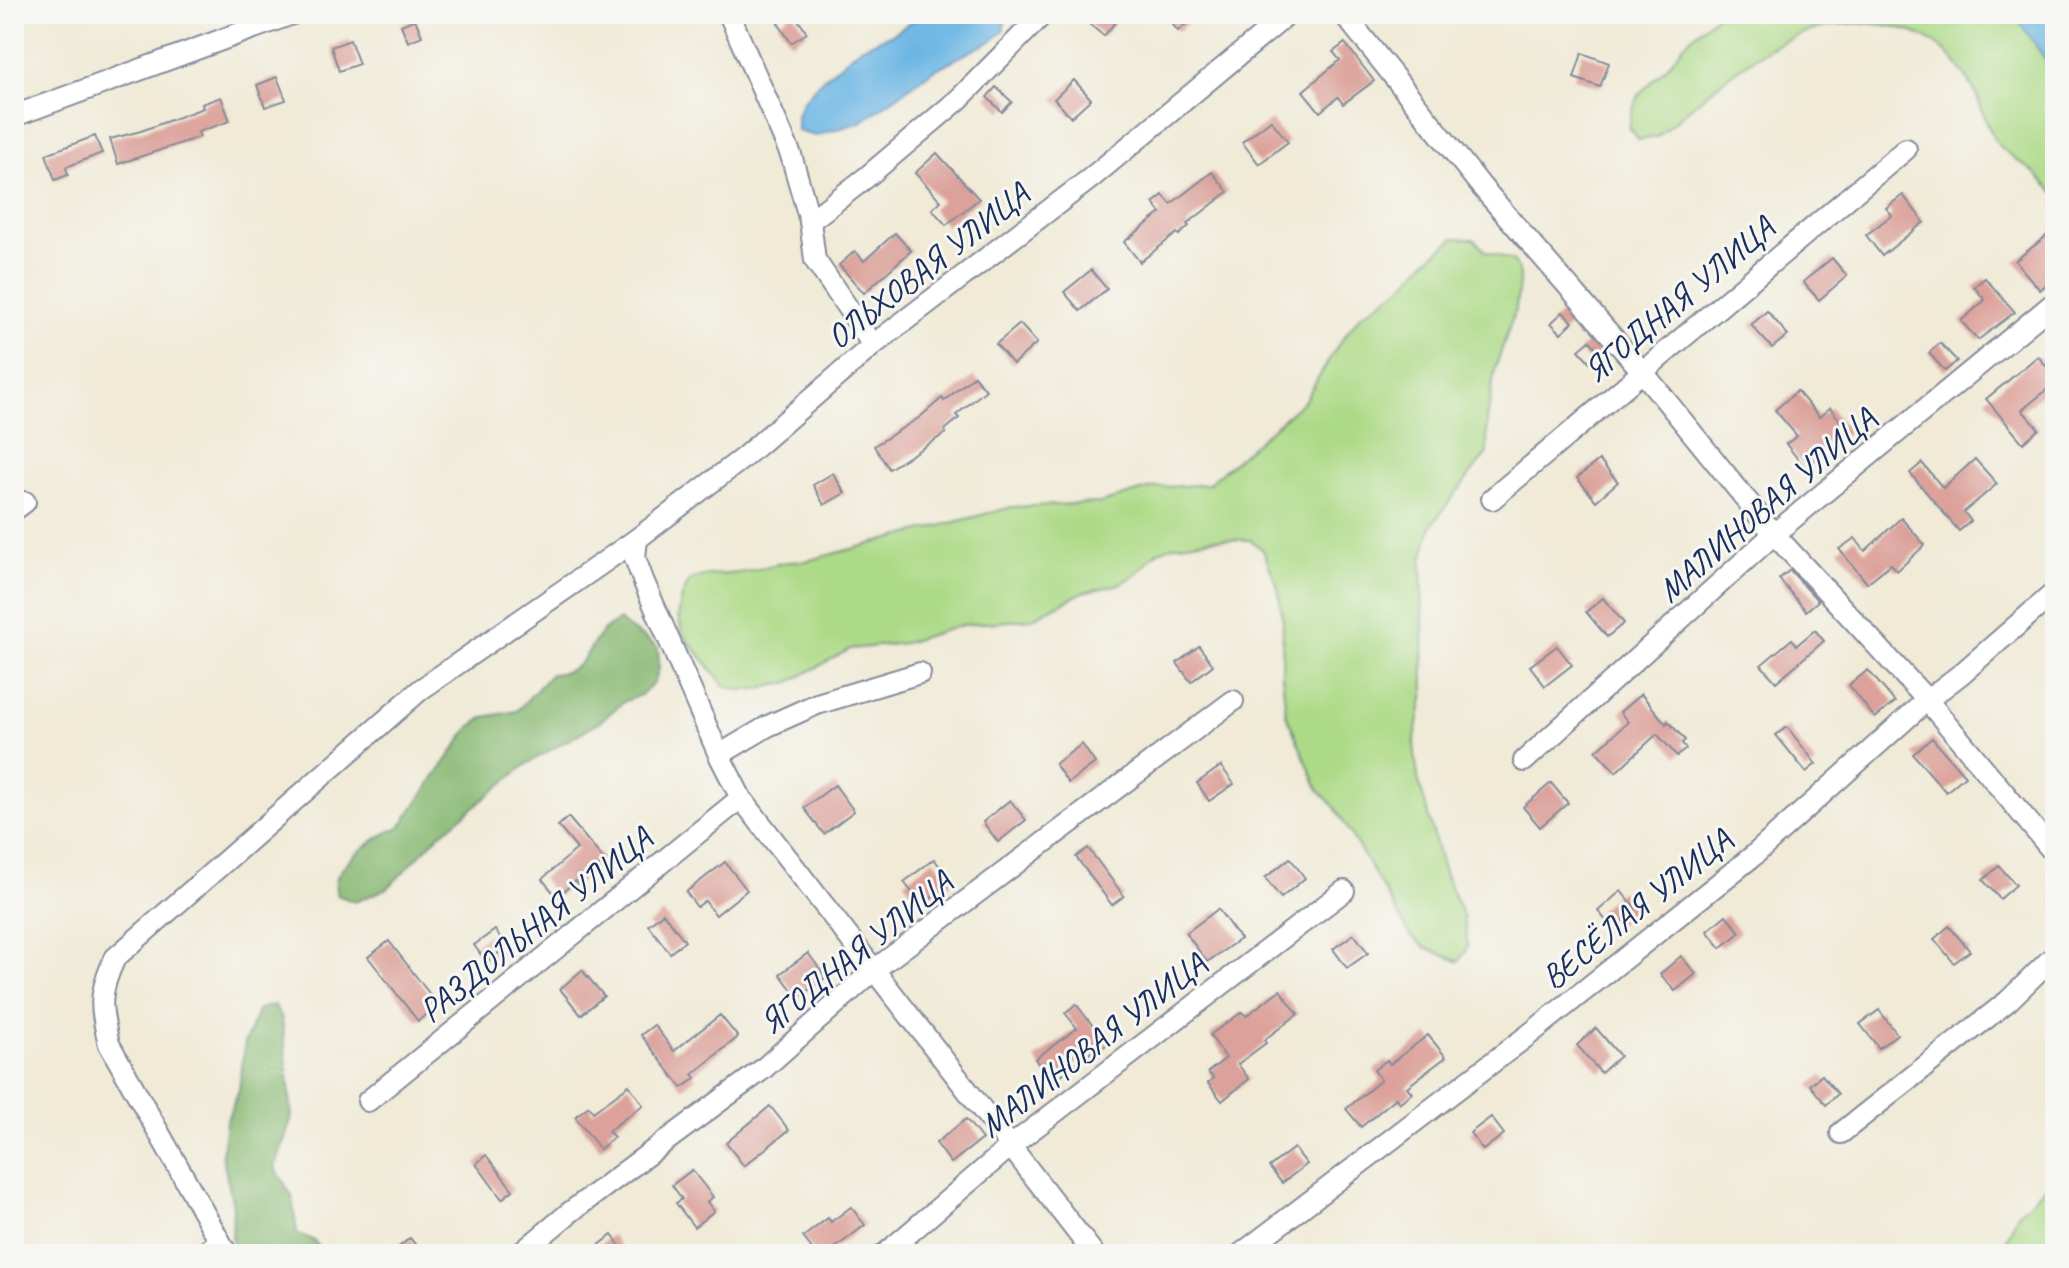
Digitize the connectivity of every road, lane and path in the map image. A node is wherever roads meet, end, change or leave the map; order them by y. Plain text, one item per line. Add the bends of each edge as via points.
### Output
1 (292, 14) edge
2 (729, 14) edge
3 (1043, 14) edge
4 (1288, 14) edge
5 (1344, 14) edge
6 (14, 116) edge
7 (1906, 149) dead end
8 (810, 221) junction
9 (2055, 302) edge
10 (873, 345) junction
11 (1642, 371) junction
12 (1492, 499) dead end
13 (1774, 534) junction
14 (637, 539) junction
15 (2055, 592) edge
16 (920, 673) dead end
17 (1927, 700) junction
18 (1233, 701) dead end
19 (719, 755) junction
20 (1524, 761) dead end
21 (741, 798) junction
22 (2055, 854) edge
23 (1344, 891) dead end
24 (2055, 955) edge
25 (874, 970) junction
26 (368, 1101) dead end
27 (1841, 1133) dead end
28 (1012, 1145) junction
29 (217, 1250) edge
30 (520, 1254) edge
31 (885, 1254) edge
32 (1094, 1254) edge
33 (1241, 1254) edge

1 - 6 street
2 - 8 street via 791,155
3 - 8 street via 959,99
4 - 10 street, ОЛЬХОВАЯ УЛИЦА via 1091,178
5 - 11 street via 1481,186
7 - 11 street, ЯГОДНАЯ УЛИЦА
8 - 10 street via 815,260
9 - 13 street, МАЛИНОВАЯ УЛИЦА
10 - 14 street, ОЛЬХОВАЯ УЛИЦА via 743,458
11 - 12 street, ЯГОДНАЯ УЛИЦА
11 - 13 street
13 - 17 street
13 - 20 street, МАЛИНОВАЯ УЛИЦА
14 - 19 street via 635,558 643,580
14 - 29 street, ОЛЬХОВАЯ УЛИЦА via 420,690 115,958 103,982 101,1012 109,1044
15 - 17 street, ВЕСЁЛАЯ УЛИЦА
16 - 19 street via 817,704
17 - 22 street
17 - 33 street, ВЕСЁЛАЯ УЛИЦА via 1753,856
18 - 25 street, ЯГОДНАЯ УЛИЦА
19 - 21 street
21 - 25 street
21 - 26 street, РАЗДОЛЬНАЯ УЛИЦА
23 - 28 street, МАЛИНОВАЯ УЛИЦА
24 - 27 street via 2008,1001
25 - 28 street
25 - 30 street, ЯГОДНАЯ УЛИЦА via 763,1069
28 - 31 street, МАЛИНОВАЯ УЛИЦА
28 - 32 street

